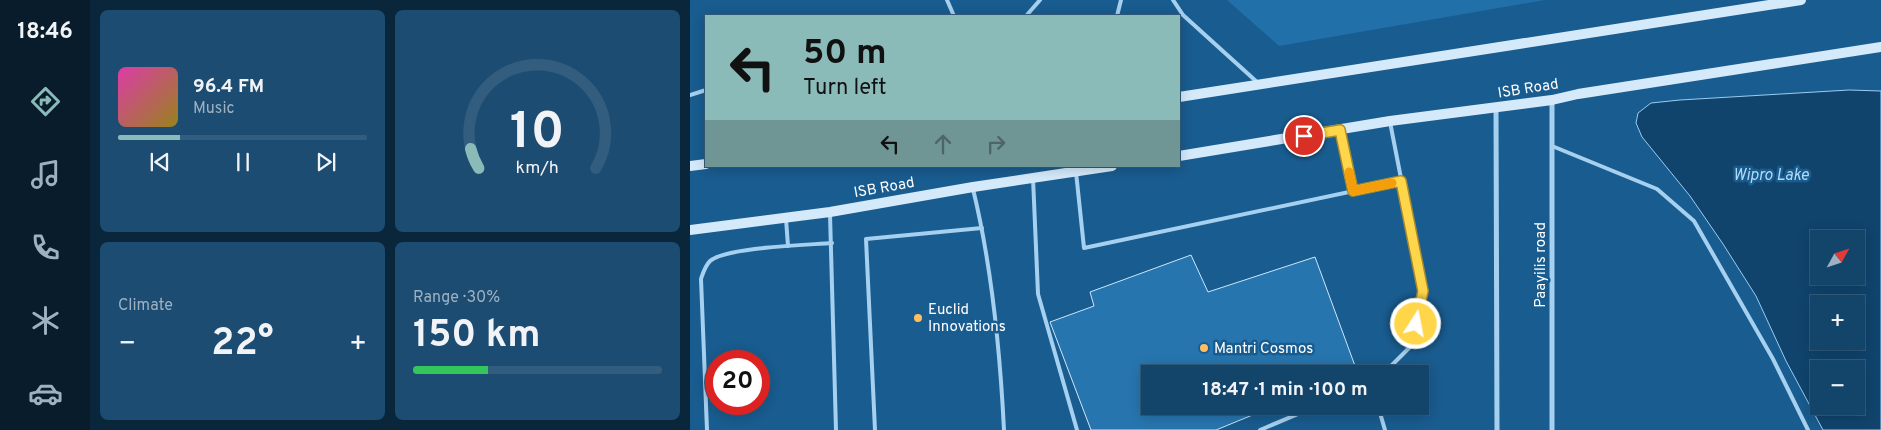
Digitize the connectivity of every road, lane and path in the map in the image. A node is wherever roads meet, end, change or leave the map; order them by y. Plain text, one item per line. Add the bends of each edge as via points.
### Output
1 (947, 0) edge
2 (1040, 0) edge
3 (1121, 0) edge
4 (1174, 0) edge
5 (1801, 0) edge
6 (954, 15) edge
7 (1027, 15) edge
8 (1117, 15) edge
9 (1881, 47) edge
10 (1260, 84) junction
11 (705, 90) edge
12 (690, 95) edge
13 (1180, 97) edge
14 (1552, 100) junction
15 (1496, 108) junction
16 (1390, 121) junction
17 (1340, 130) junction
18 (1552, 146) junction
19 (1180, 156) edge
20 (705, 164) edge
21 (690, 166) edge
22 (1106, 167) edge
23 (1076, 172) junction
24 (1033, 178) junction
25 (1401, 181) junction
26 (973, 187) junction
27 (1353, 191) junction
28 (830, 212) junction
29 (786, 218) junction
30 (982, 228) junction
31 (690, 230) edge
32 (832, 243) junction
33 (788, 246) junction
34 (1392, 365) edge
35 (1296, 415) edge
36 (1381, 415) edge
37 (707, 430) edge
38 (836, 430) edge
39 (875, 430) edge
40 (1004, 430) edge
41 (1077, 430) edge
42 (1260, 430) edge
43 (1385, 430) edge
44 (1497, 430) edge
45 (1552, 430) edge
46 (1808, 430) edge

1 - 6 lane
2 - 7 lane
3 - 8 lane
4 - 10 lane via 1183,15
5 - 10 main road
9 - 14 main road, ISB Road
10 - 13 main road
11 - 12 lane
14 - 15 main road, ISB Road
14 - 18 street, Paayilis road
15 - 16 main road, ISB Road
15 - 44 street
16 - 17 main road, ISB Road
16 - 25 lane
17 - 19 main road, ISB Road
17 - 27 lane
18 - 45 street, Paayilis road
18 - 46 lane via 1657,189 1694,221 1773,358
20 - 21 main road
22 - 23 main road, ISB Road
23 - 24 main road, ISB Road
23 - 27 lane via 1084,248
24 - 26 main road, ISB Road
24 - 41 lane via 1038,294
25 - 27 lane
25 - 34 lane via 1423,291 1410,347
26 - 28 main road, ISB Road
26 - 30 lane
28 - 29 main road, ISB Road
28 - 32 lane
29 - 31 main road, ISB Road
29 - 33 lane
30 - 39 lane via 866,239
30 - 40 lane via 996,324
32 - 33 lane
32 - 38 lane
33 - 37 lane via 718,256 704,270
35 - 42 lane
36 - 43 lane

